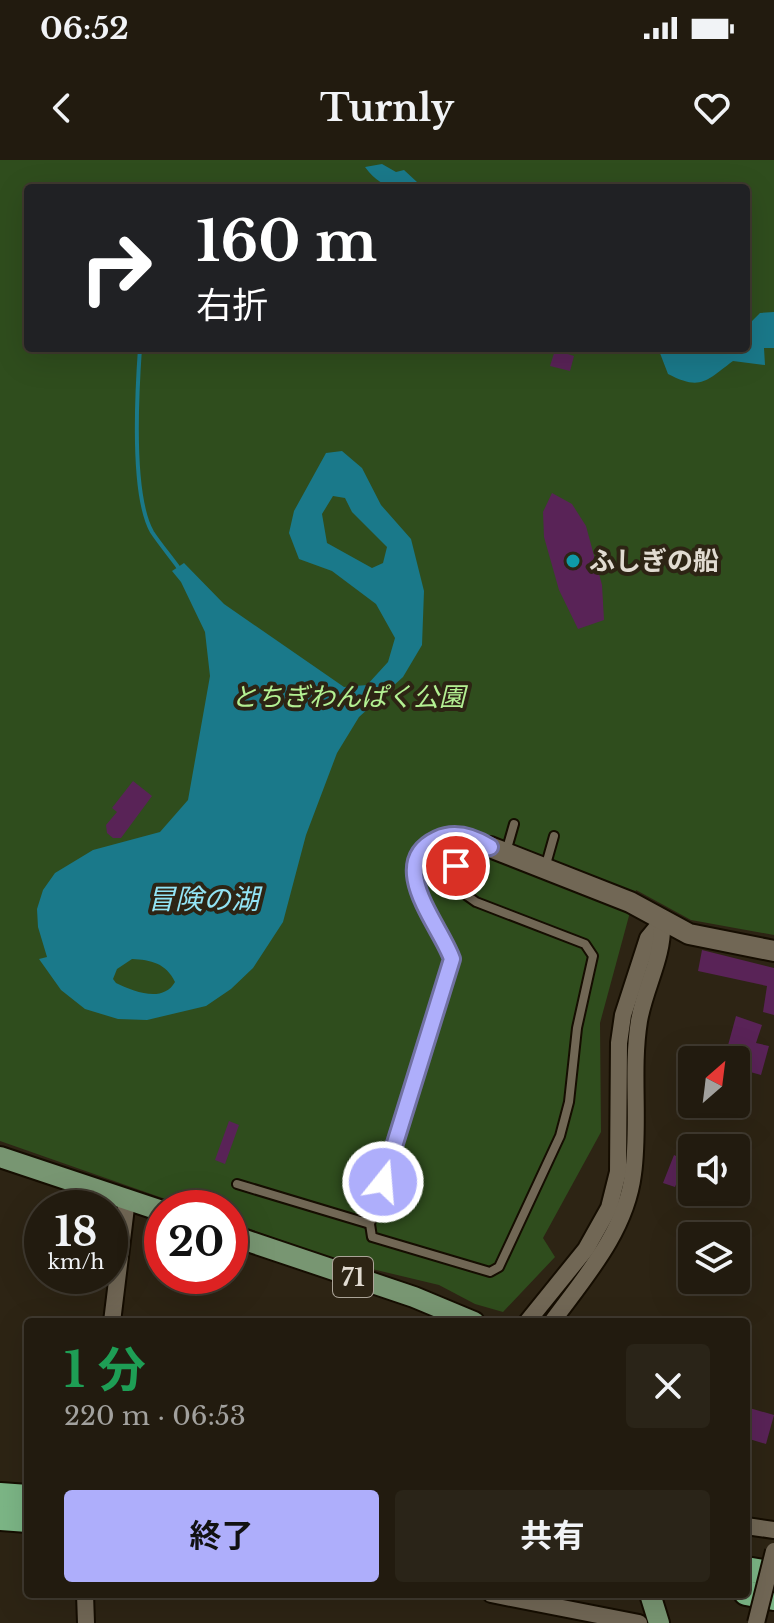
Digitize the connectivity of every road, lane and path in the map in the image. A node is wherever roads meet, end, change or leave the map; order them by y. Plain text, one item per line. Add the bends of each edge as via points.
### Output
1 (514, 824) dead end
2 (554, 836) dead end
3 (498, 850) junction
4 (545, 868) junction
5 (662, 921) junction
6 (774, 951) edge
7 (0, 1157) edge
8 (237, 1184) dead end
9 (100, 1190) edge
10 (370, 1224) junction
11 (248, 1241) edge
12 (115, 1294) edge
13 (112, 1318) edge
14 (464, 1318) edge
15 (530, 1318) edge
16 (555, 1318) edge
17 (0, 1495) edge
18 (24, 1497) edge
19 (0, 1518) edge
20 (24, 1520) edge
21 (750, 1527) edge
22 (774, 1530) edge
23 (774, 1551) edge
24 (750, 1570) edge
25 (774, 1574) edge
26 (750, 1594) edge
27 (85, 1598) edge
28 (515, 1598) edge
29 (650, 1598) edge
30 (774, 1598) edge
31 (651, 1621) edge
32 (86, 1623) edge
33 (756, 1623) edge

1 - 3 lane
2 - 4 lane
3 - 4 street
3 - 10 lane via 449,834 428,843 415,867 418,893 452,959
3 - 10 lane via 465,853 456,866 459,890 476,902 585,944 593,956 560,1136 499,1267 490,1272 372,1237
4 - 5 street via 630,902
5 - 6 street via 689,934
5 - 15 street via 648,938 623,1015 618,1172 609,1208 586,1249
5 - 16 street via 663,941 639,1018 633,1175 623,1215 600,1258
7 - 9 main road
8 - 10 lane
11 - 14 main road, 71
12 - 13 street
17 - 18 highway
19 - 20 highway
21 - 22 street
23 - 33 street, bridge
24 - 25 highway
26 - 30 highway
27 - 32 street
28 - 31 street
29 - 31 main road

